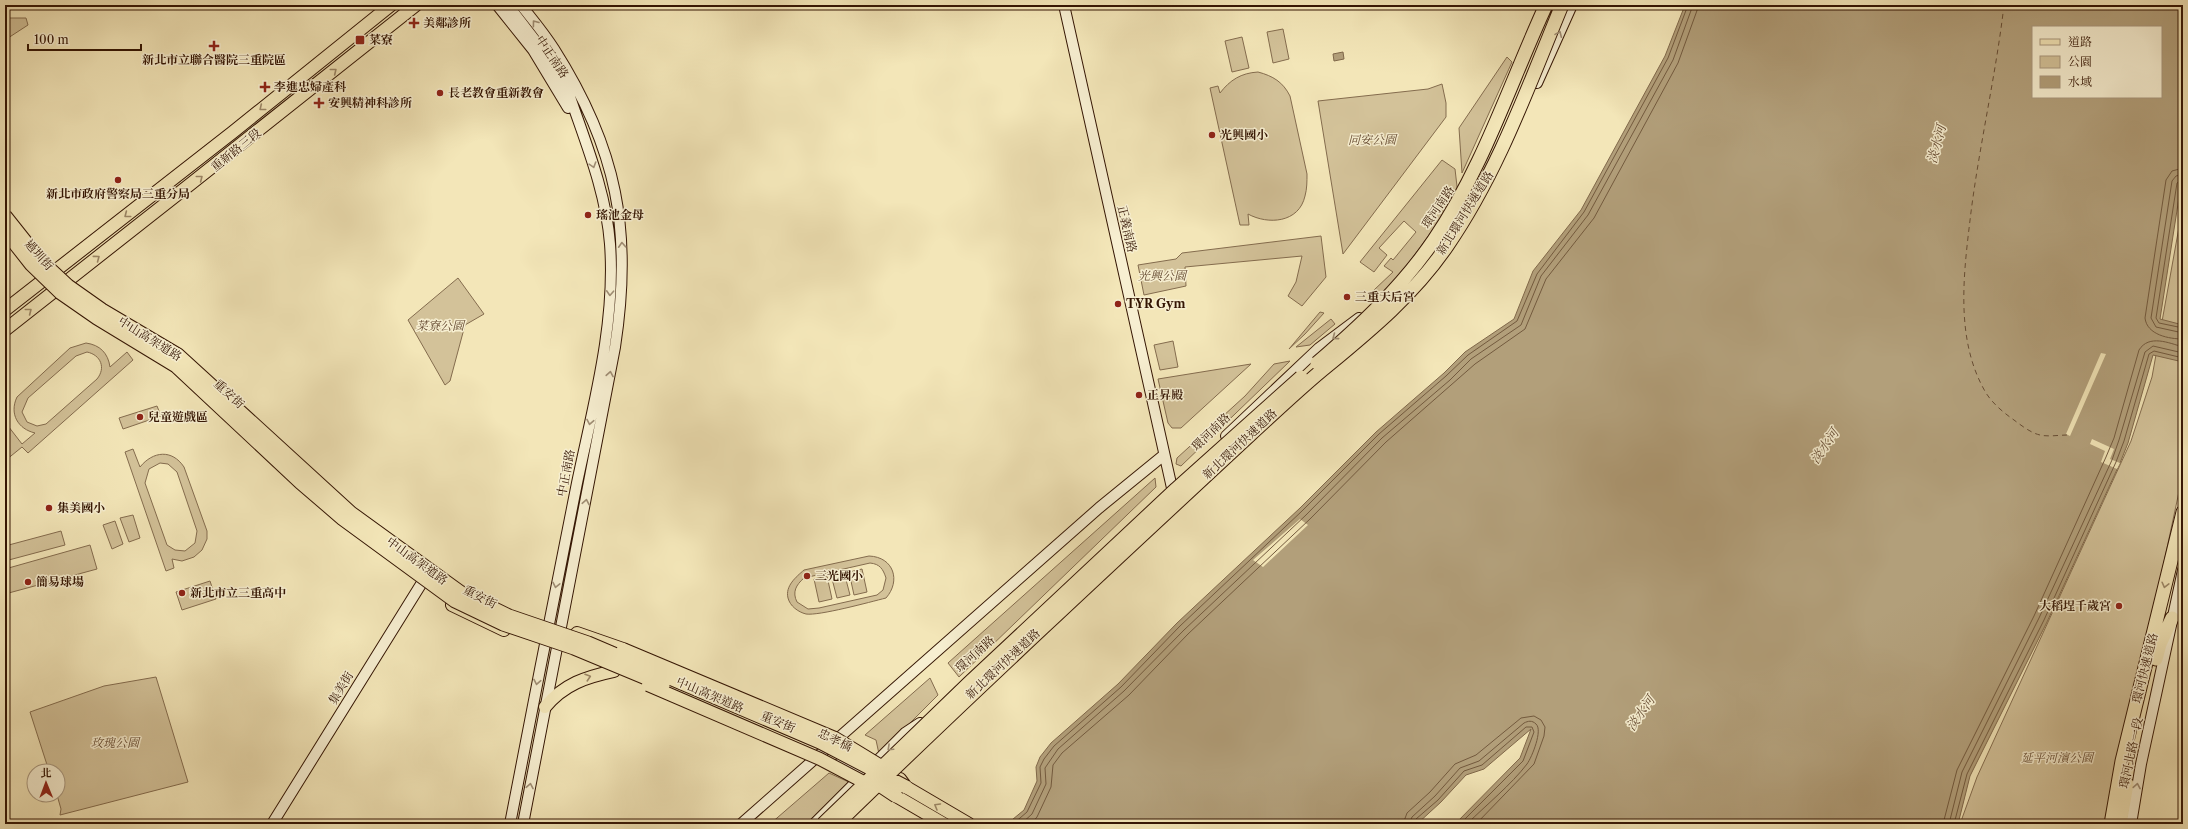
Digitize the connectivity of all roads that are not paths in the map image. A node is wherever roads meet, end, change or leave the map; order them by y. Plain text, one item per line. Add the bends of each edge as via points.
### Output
1 (390, 5) edge
2 (416, 5) edge
3 (497, 5) edge
4 (508, 5) edge
5 (521, 5) edge
6 (1064, 5) edge
7 (1546, 5) edge
8 (1553, 5) edge
9 (1556, 5) edge
10 (1562, 5) edge
11 (1572, 5) edge
12 (567, 88) junction
13 (580, 129) junction
14 (597, 129) junction
15 (5, 216) edge
16 (7, 229) edge
17 (54, 272) junction
18 (43, 280) junction
19 (66, 281) junction
20 (53, 291) junction
21 (5, 310) edge
22 (5, 330) edge
23 (1319, 373) junction
24 (1164, 455) junction
25 (1172, 488) junction
26 (1176, 506) junction
27 (2183, 512) edge
28 (432, 566) junction
29 (2183, 570) edge
30 (421, 584) junction
31 (2172, 618) junction
32 (548, 624) junction
33 (561, 628) junction
34 (582, 631) junction
35 (544, 644) junction
36 (557, 648) junction
37 (582, 657) junction
38 (614, 671) junction
39 (545, 707) junction
40 (913, 729) joint
41 (831, 745) junction
42 (821, 754) junction
43 (876, 778) junction
44 (901, 791) junction
45 (272, 824) edge
46 (510, 824) edge
47 (522, 824) edge
48 (741, 824) edge
49 (814, 824) edge
50 (823, 824) edge
51 (830, 824) edge
52 (837, 824) edge
53 (842, 824) edge
54 (944, 824) edge
55 (969, 824) edge
56 (2111, 824) edge
57 (2120, 824) edge
58 (2131, 824) edge

1 -> 17 main road, 重新路三段
19 -> 2 main road, 重新路三段 via 204,176
3 - 13 street, 中正南路 via 533,50
4 - 12 street
14 -> 5 street, 中正南路 via 553,47
6 - 24 street, 正義南路
7 -> 50 highway, 新北環河快速道路, bridge via 1474,168 1434,240 1406,276 1368,317 1176,489
8 -> 25 street, 環河南路 via 1481,165 1442,228 1378,304 1319,348
9 - 23 highway, bridge via 1481,177 1446,236 1396,298
10 - 23 highway, 新北環河快速道路, bridge via 1492,171 1447,247 1403,301
26 -> 11 street via 1277,411 1397,312 1418,290 1462,233 1496,173
12 - 13 street, 中正南路
12 - 14 street, 中正南路
13 -> 32 street, 中正南路 via 599,182 608,226 611,269 609,304 594,399
33 -> 14 street, 中正南路 via 611,369 623,287 618,208
15 - 44 highway, 中山高架道路, bridge via 58,279 102,310 183,359 351,513 460,592 509,616 588,643 820,742
16 - 17 main road, 過圳街 via 22,235
16 - 18 main road, 過圳街 via 11,242
16 - 44 highway, 中山高架道路, bridge via 31,264 61,293 176,366 300,482 344,519 455,600 503,624 596,656 815,749
17 - 18 main road, 重新路三段
17 - 19 main road, 過圳街
18 - 20 main road, 過圳街
18 - 21 main road, 重新路三段
19 - 20 main road, 重新路三段
19 - 28 main road, 重安街 via 187,356 353,507
22 -> 20 main road, 重新路三段
20 - 30 main road, 重安街 via 90,320 173,370 333,518
23 - 52 highway, 新北環河快速道路, bridge via 976,690
24 - 25 street, 正義南路
24 - 41 street via 1099,508
25 - 26 street, 正義南路
25 - 40 street, 環河南路 via 1068,588
26 - 43 street via 966,699 906,758
27 -> 56 highway, 環河快速道路 via 2122,761
28 - 30 street, 集美街
28 - 32 main road, 重安街 via 481,598
29 - 31 street, 環河北路一段
30 - 35 main road, 重安街 via 472,616 511,634
30 - 45 street, 集美街
31 - 57 highway, 環河快速道路 via 2160,644 2131,756
58 -> 31 street, 環河北路一段
32 - 33 main road, 重安街
32 - 35 street, 中正南路
33 - 34 main road, 重安街
33 - 36 street, 中正南路
34 - 41 street, 重安街 via 617,656
34 - 44 main road, 忠孝橋, bridge via 835,738 899,777
35 - 36 main road, 重安街
35 -> 46 street, 中正南路
36 - 37 main road, 重安街
36 - 39 street, 中正南路
37 - 38 main road, 重安街
37 - 42 street, 重安街 via 602,660
39 -> 38 main road via 554,696 574,683 586,677
38 - 44 main road, 忠孝橋, bridge via 820,759 872,787
47 -> 39 street, 中正南路
40 - 43 highway via 911,738
41 - 42 street
41 - 43 street, 重安街 via 856,758
42 - 43 street, 重安街 via 850,769
42 - 48 street
43 - 49 street
43 - 51 highway
43 - 53 street
44 - 54 main road, 忠孝橋
55 -> 44 main road, 忠孝橋

